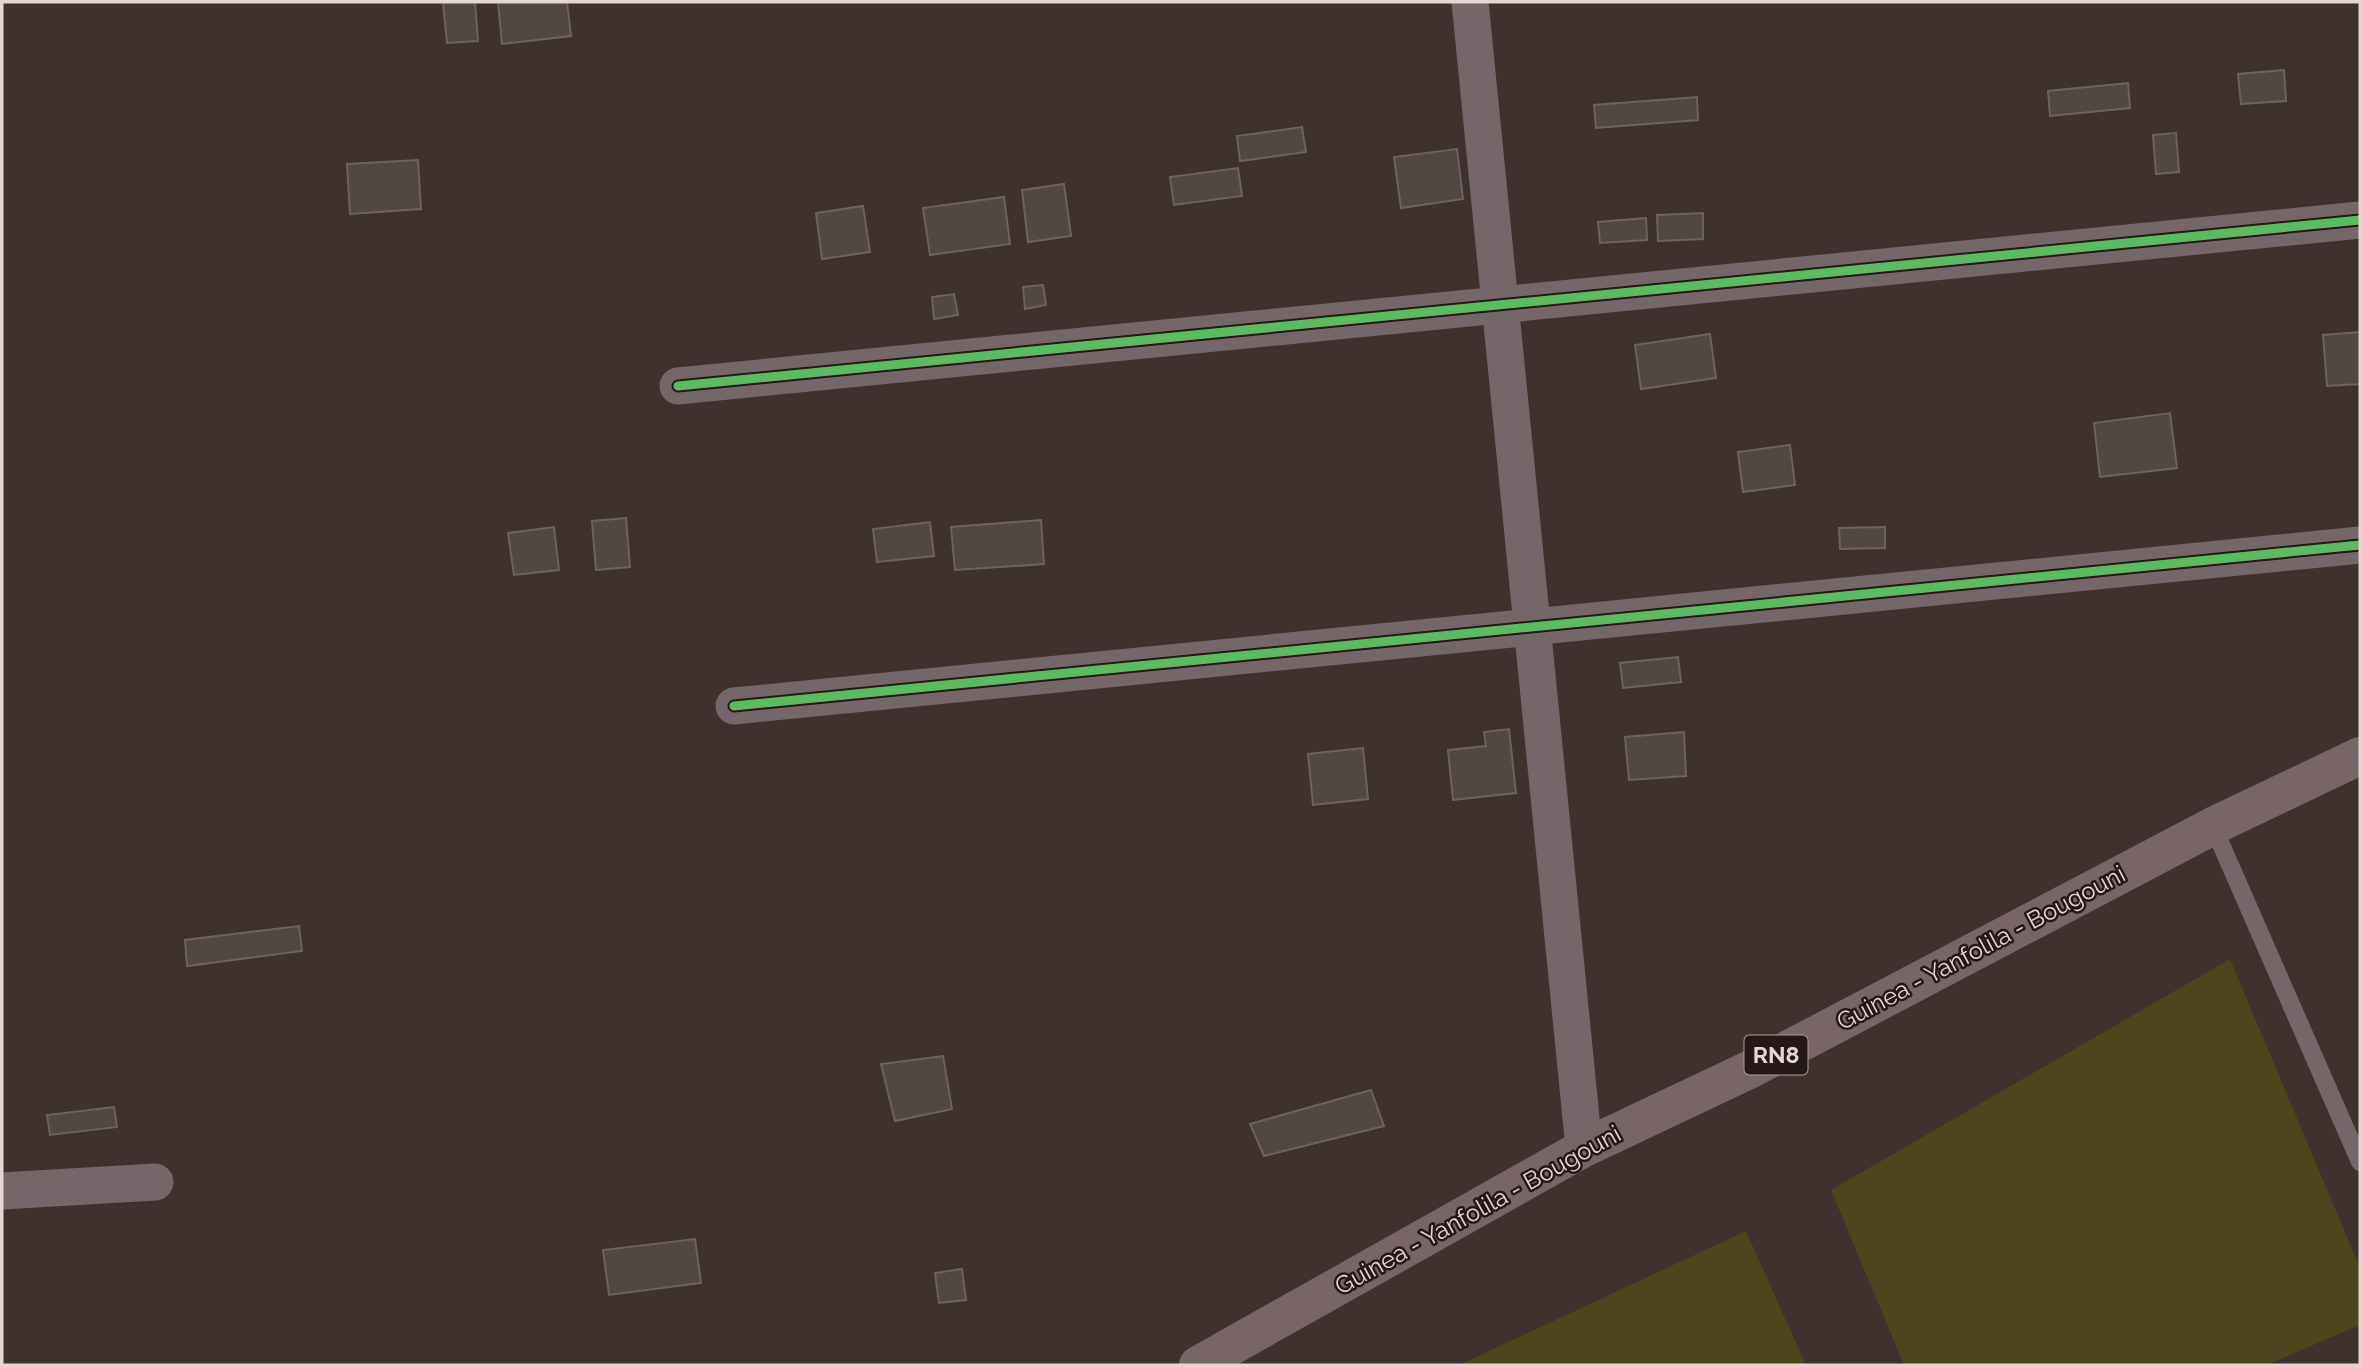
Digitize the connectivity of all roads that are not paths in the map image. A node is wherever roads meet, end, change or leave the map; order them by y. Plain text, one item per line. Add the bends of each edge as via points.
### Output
1 (1470, 2) edge
2 (2360, 220) edge
3 (1500, 305) junction
4 (678, 386) dead end
5 (2360, 545) edge
6 (1532, 627) junction
7 (734, 706) dead end
8 (2360, 756) edge
9 (2213, 826) junction
10 (1584, 1149) junction
11 (2360, 1162) edge
12 (155, 1182) dead end
13 (2, 1191) edge
14 (1198, 1365) edge

1 - 3 street
2 - 3 street
3 - 4 street
3 - 6 street
5 - 6 street
6 - 7 street
6 - 10 street
8 - 9 main road, Guinea - Yanfolila - Bougouni / RN8
9 - 10 main road, Guinea - Yanfolila - Bougouni / RN8 via 1751,1069
9 - 11 lane
10 - 14 main road, Guinea - Yanfolila - Bougouni / RN8
12 - 13 street

